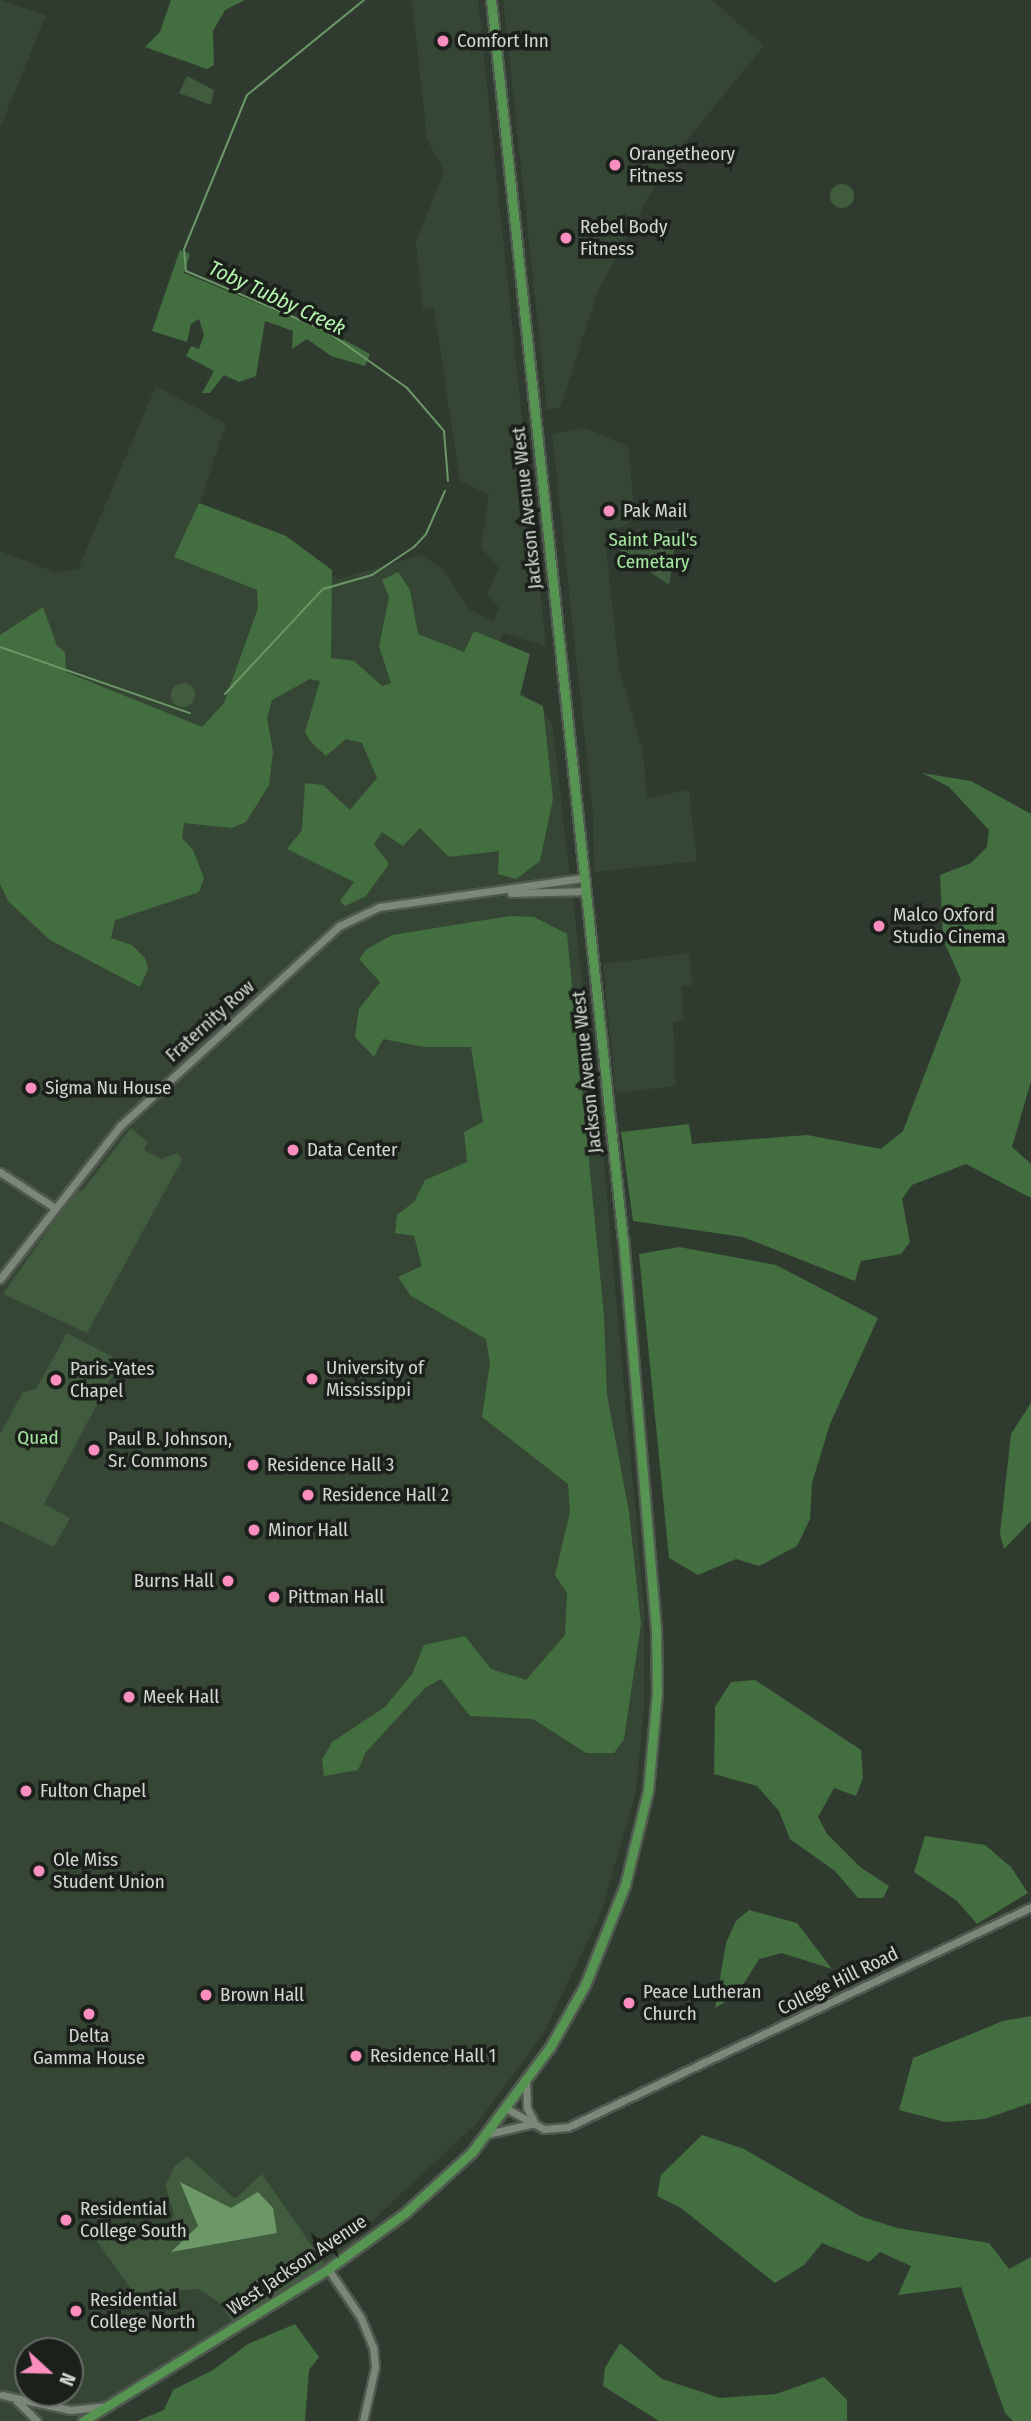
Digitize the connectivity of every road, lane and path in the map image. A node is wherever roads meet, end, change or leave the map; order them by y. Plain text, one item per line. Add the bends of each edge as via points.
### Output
1 (491, 0) edge
2 (583, 878) junction
3 (585, 891) junction
4 (506, 892) junction
5 (0, 1172) edge
6 (55, 1208) junction
7 (0, 1279) edge
8 (1031, 1908) edge
9 (526, 2081) junction
10 (507, 2109) junction
11 (535, 2124) junction
12 (487, 2134) junction
13 (328, 2269) junction
14 (1, 2395) edge
15 (110, 2405) junction
16 (37, 2421) edge
17 (83, 2421) edge
18 (363, 2421) edge

1 - 2 main road, Jackson Avenue West
2 - 3 main road, Jackson Avenue West
2 - 4 street, Fraternity Row
3 - 4 street, Fraternity Row via 541,896
3 - 9 main road, Jackson Avenue West via 623,1241 657,1693 648,1791 625,1885 585,1985
4 - 6 street, Fraternity Row via 379,907 339,926 139,1107
5 - 6 street
6 - 7 street, Fraternity Row
8 - 11 street, College Hill Road via 569,2126 556,2131
9 - 10 main road, Jackson Avenue West
9 - 11 street via 527,2108
10 - 11 street, College Hill Road
10 - 12 main road, West Jackson Avenue
11 - 12 street
12 - 13 main road, West Jackson Avenue via 405,2213
13 - 15 main road, West Jackson Avenue
13 - 18 street via 361,2318 373,2347 375,2367
14 - 15 street via 69,2410
14 - 16 street via 27,2407
15 - 17 main road, West Jackson Avenue

